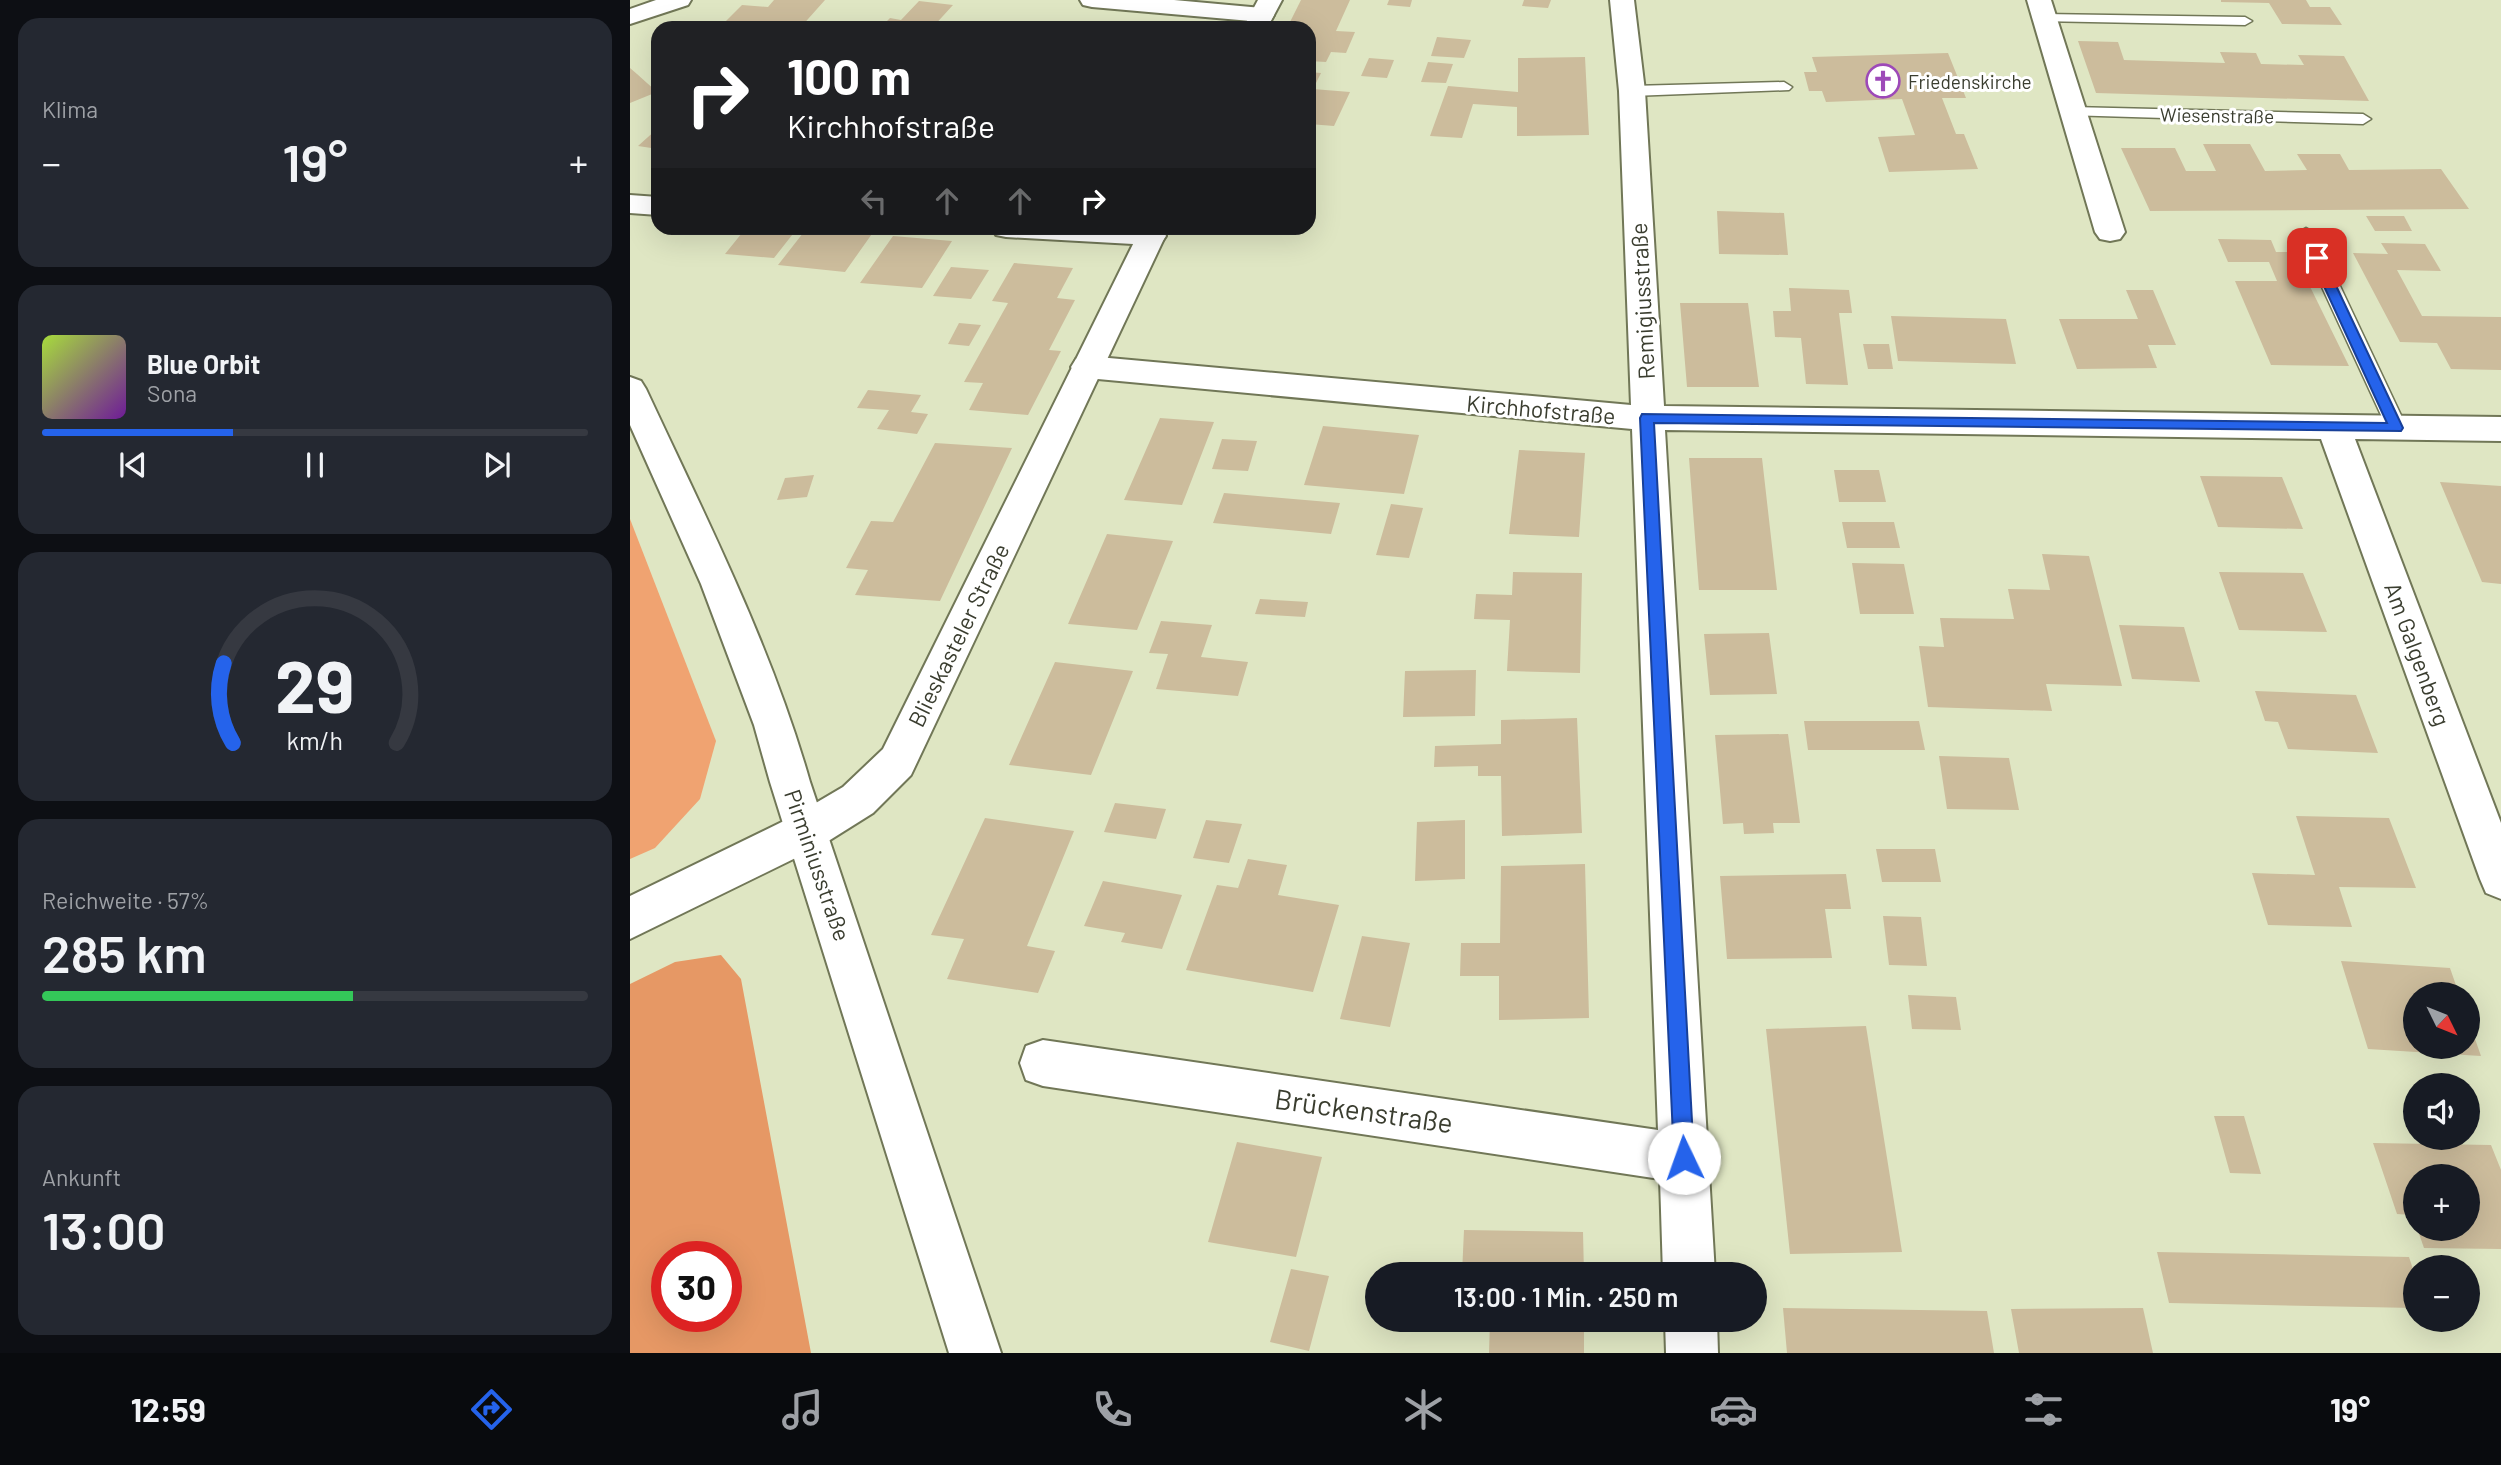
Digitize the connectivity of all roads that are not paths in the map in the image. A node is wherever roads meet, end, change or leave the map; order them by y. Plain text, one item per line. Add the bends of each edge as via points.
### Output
1 (679, 0) edge
2 (1092, 0) edge
3 (1622, 0) edge
4 (2041, 9) edge
5 (1262, 14) edge
6 (630, 17) edge
7 (2245, 21) dead end
8 (1784, 87) dead end
9 (1632, 91) junction
10 (2072, 112) junction
11 (2363, 118) dead end
12 (630, 204) edge
13 (651, 206) edge
14 (2110, 232) dead end
15 (2306, 233) dead end
16 (1152, 235) edge
17 (1087, 367) junction
18 (630, 389) edge
19 (1647, 418) junction
20 (2334, 428) junction
21 (2397, 428) junction
22 (2501, 429) edge
23 (807, 831) junction
24 (2501, 879) edge
25 (647, 911) edge
26 (1043, 1062) dead end
27 (1684, 1158) junction
28 (1688, 1262) edge
29 (1691, 1332) edge
30 (975, 1353) edge
31 (1692, 1353) edge

1 - 6 street
2 - 5 street
3 - 9 street, Remigiusstraße
4 - 7 lane
4 - 10 street
8 - 9 lane
9 - 19 street, Remigiusstraße
10 - 11 lane, Wiesenstraße
10 - 14 street
12 - 13 street
15 - 21 lane
16 - 17 street, Blieskasteler Straße
17 - 19 street, Kirchhofstraße
17 - 23 street, Blieskasteler Straße via 897,762 858,800
18 - 23 street, Pirminiusstraße via 719,584 774,725
19 - 20 street, Kirchhofstraße
19 - 27 street, Remigiusstraße
20 - 21 street, Kirchhofstraße
20 - 24 street, Am Galgenberg
21 - 22 street, Kirchhofstraße
23 - 25 street, Blieskasteler Straße
23 - 30 street, Pirminiusstraße
26 - 27 street, Brückenstraße
27 - 28 street, Remigiusstraße
29 - 31 street

